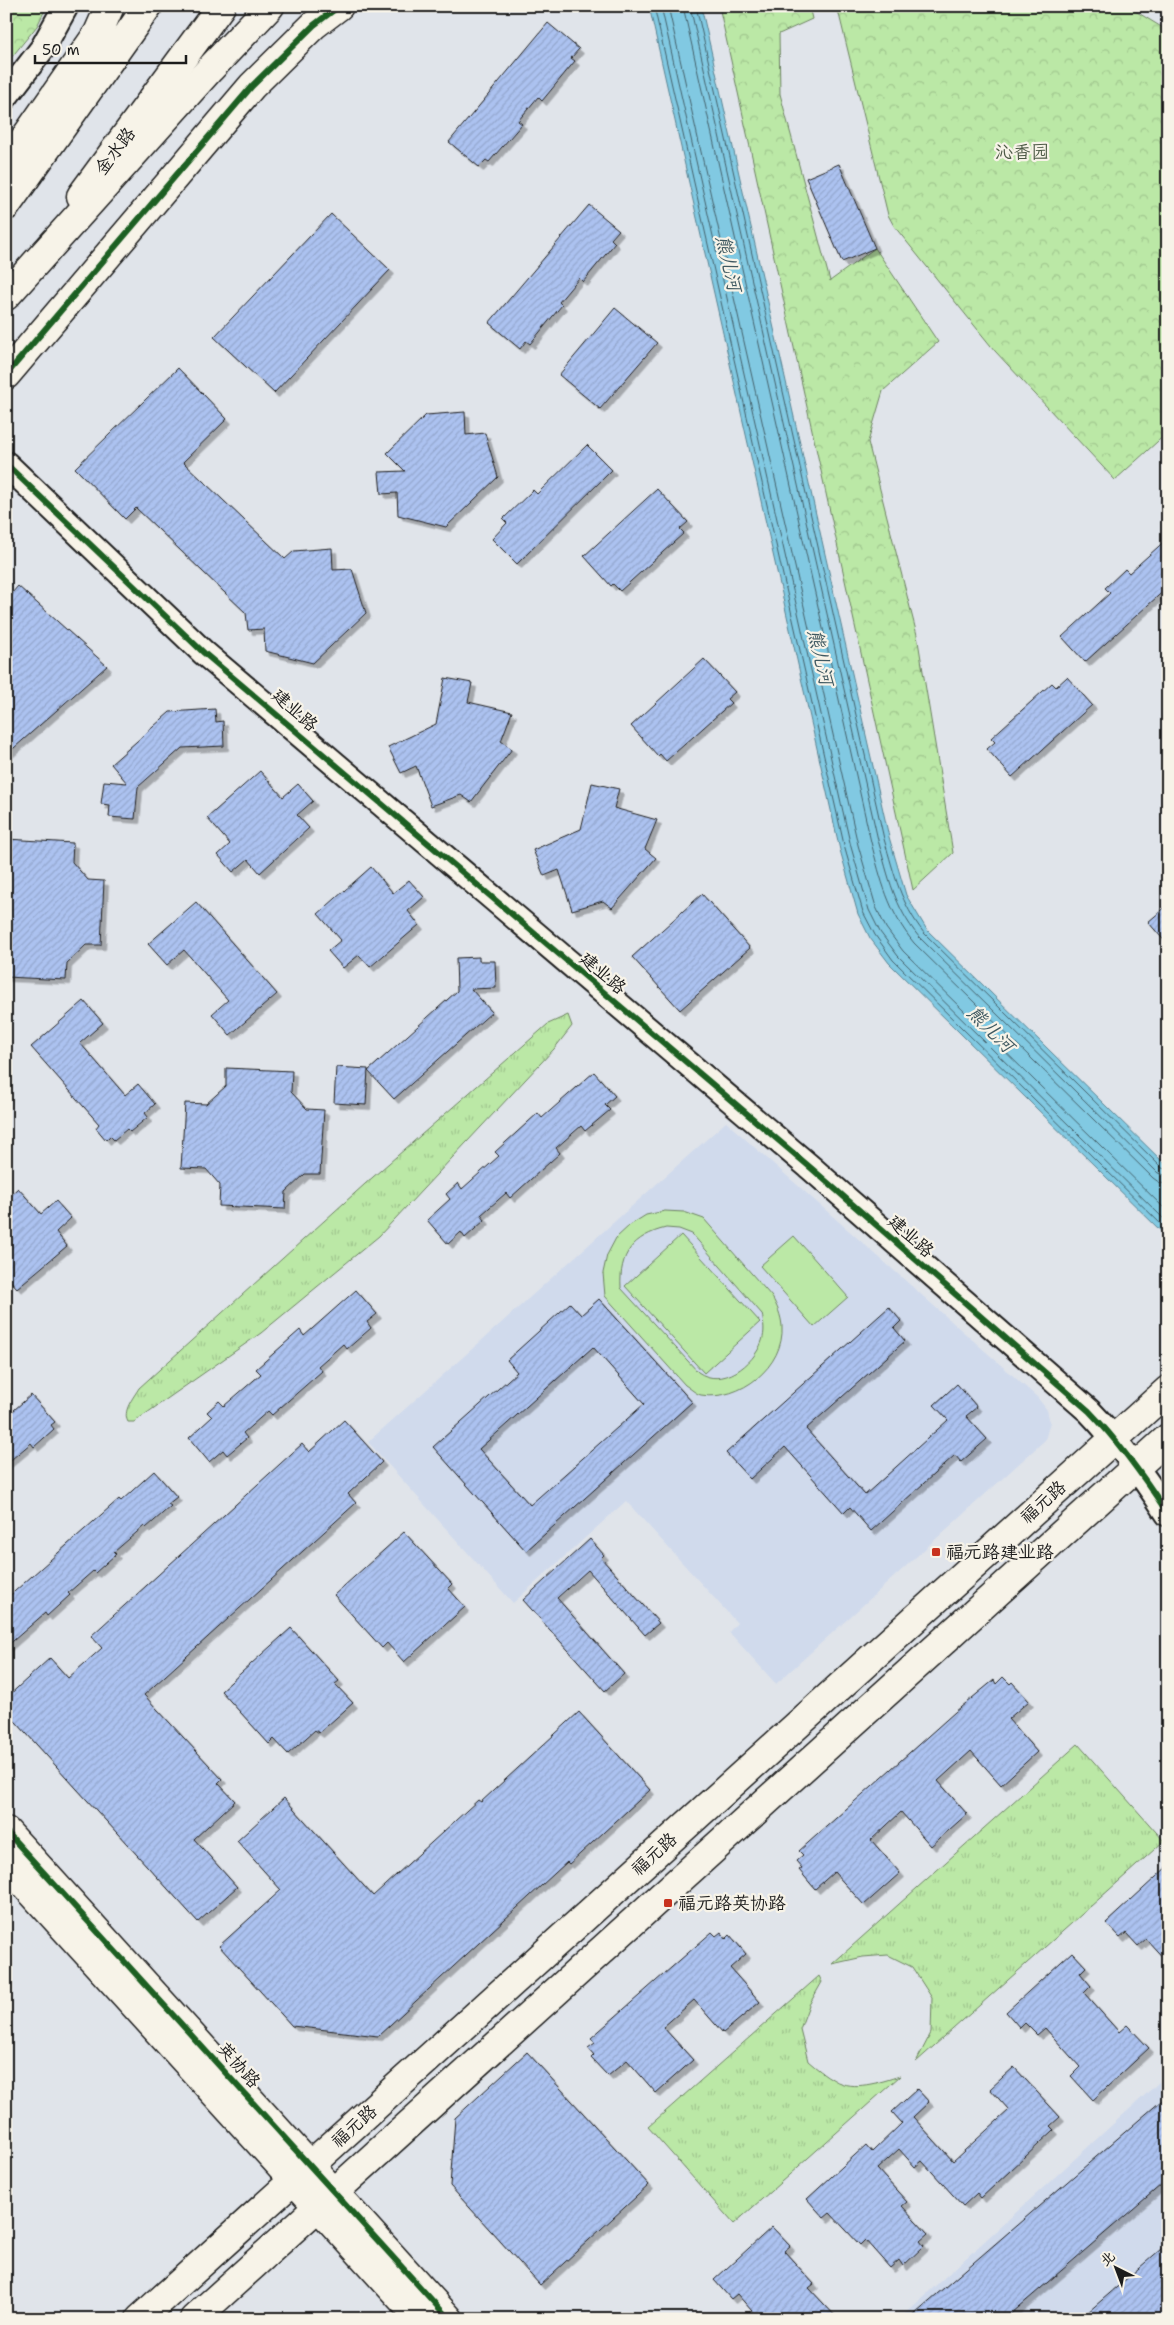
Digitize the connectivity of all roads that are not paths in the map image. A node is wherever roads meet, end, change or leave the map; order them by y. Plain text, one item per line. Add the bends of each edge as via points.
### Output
1 (66, 6) edge
2 (110, 6) edge
3 (221, 6) edge
4 (270, 6) edge
5 (339, 6) edge
6 (143, 13) edge
7 (6, 96) edge
8 (6, 165) edge
9 (6, 206) edge
10 (6, 294) edge
11 (6, 374) edge
12 (6, 464) edge
13 (1168, 1390) edge
14 (1115, 1438) junction
15 (1168, 1438) edge
16 (1137, 1466) junction
17 (1168, 1514) edge
18 (6, 1831) edge
19 (6, 1864) edge
20 (302, 2173) junction
21 (326, 2200) junction
22 (140, 2319) edge
23 (194, 2319) edge
24 (420, 2319) edge
25 (449, 2319) edge

1 - 7 street via 42,49
2 - 8 main road via 98,33
3 - 10 main road, 金水路 via 120,146
4 - 10 main road
5 - 11 main road via 314,25 252,86
6 - 9 main road
12 - 14 street, 建业路 via 204,653 811,1168 1075,1398
13 - 14 main road, 福元路
14 - 16 street, 建业路
14 - 20 main road, 福元路
15 - 16 main road, 福元路
16 - 17 street, 建业路
16 - 21 main road, 福元路
18 - 20 main road, 英协路
19 - 20 main road, 英协路
20 - 21 main road, 英协路
20 - 22 main road, 福元路
21 - 23 main road, 福元路
21 - 24 main road, 英协路
21 - 25 main road, 英协路

